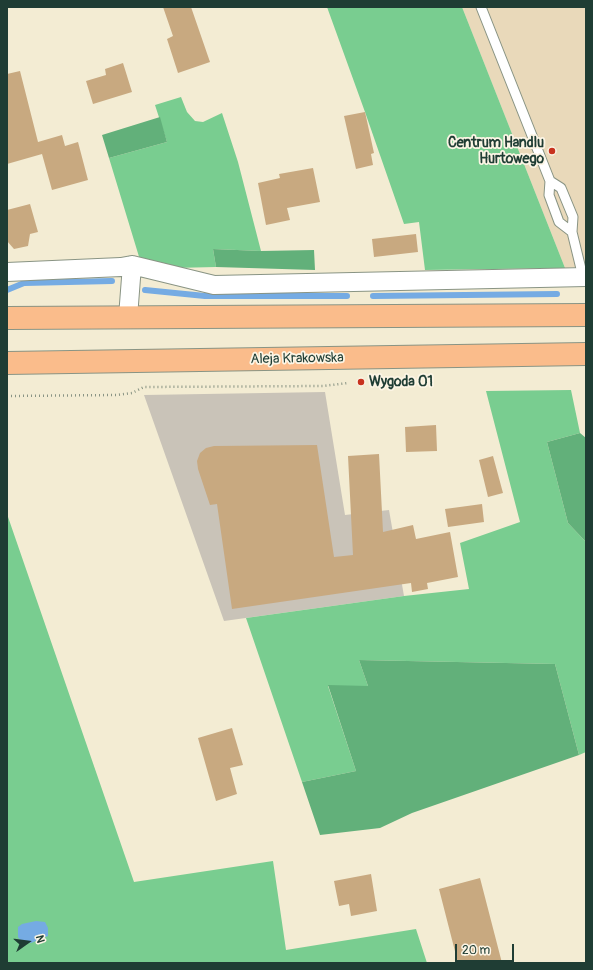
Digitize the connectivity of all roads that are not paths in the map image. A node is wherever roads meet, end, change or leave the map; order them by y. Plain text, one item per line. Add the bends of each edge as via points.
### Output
1 (481, 7) edge
2 (550, 181) junction
3 (572, 232) junction
4 (132, 265) junction
5 (7, 272) edge
6 (585, 277) edge
7 (586, 316) edge
8 (128, 317) junction
9 (7, 318) edge
10 (586, 354) edge
11 (7, 363) edge

1 - 2 lane
2 - 3 lane via 561,188 572,217
2 - 3 lane via 549,195 559,222
3 - 6 lane
4 - 5 street
4 - 6 street via 214,285
4 - 8 street
7 - 8 main road
8 - 9 main road
10 - 11 main road, Aleja Krakowska

